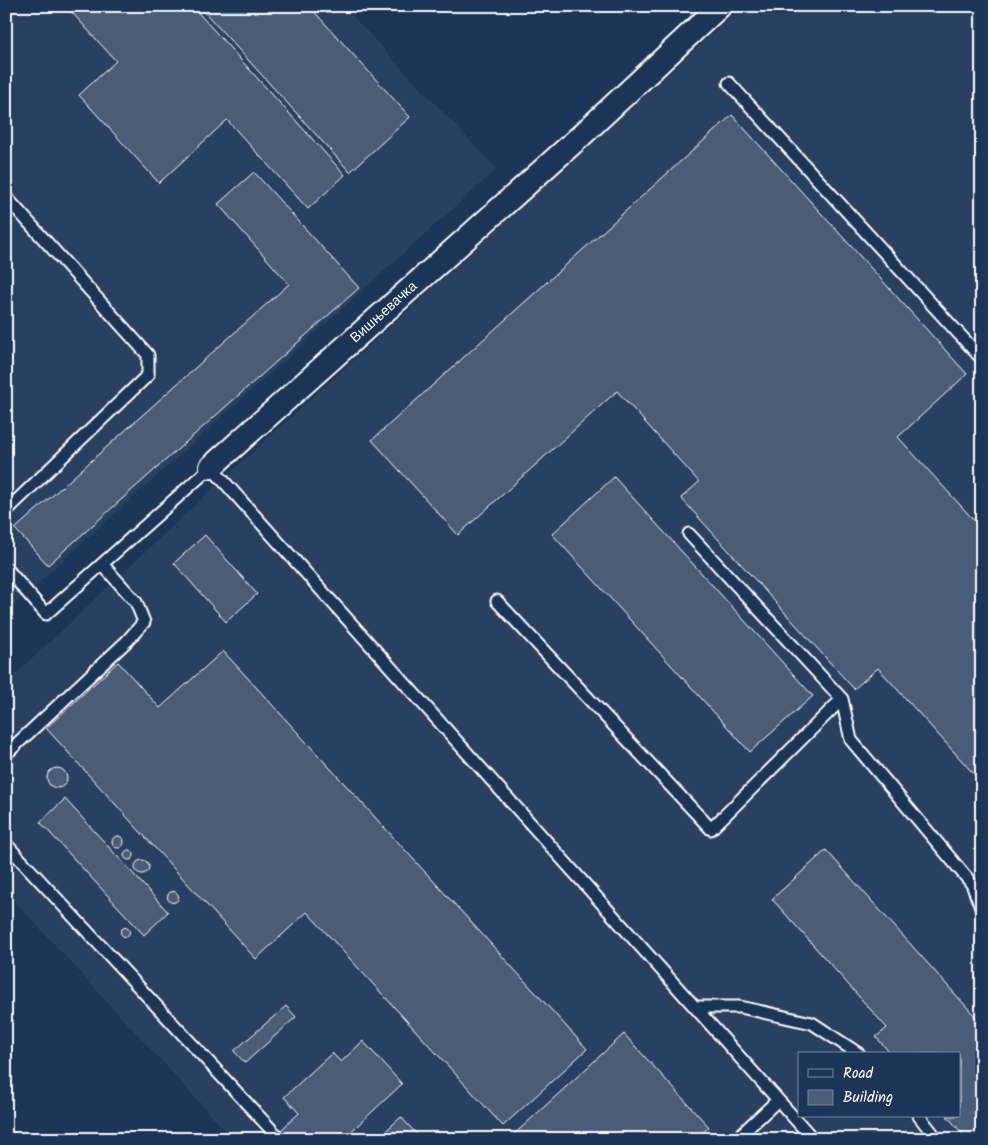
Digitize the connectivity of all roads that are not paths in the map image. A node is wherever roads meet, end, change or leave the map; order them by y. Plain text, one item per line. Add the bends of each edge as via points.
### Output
1 (720, 6) edge
2 (729, 83) dead end
3 (6, 197) edge
4 (982, 359) edge
5 (211, 468) junction
6 (6, 511) edge
7 (689, 534) dead end
8 (102, 564) junction
9 (6, 568) edge
10 (497, 601) dead end
11 (842, 699) junction
12 (6, 754) edge
13 (6, 844) edge
14 (982, 910) edge
15 (695, 1007) junction
16 (856, 1052) edge
17 (778, 1100) junction
18 (921, 1118) edge
19 (280, 1139) edge
20 (736, 1139) edge
21 (813, 1139) edge
22 (937, 1139) edge

1 - 5 street, Вишњевачка
2 - 4 lane
3 - 6 lane via 148,355 148,375
5 - 8 lane, Вишњевачка
5 - 15 lane
7 - 11 lane
8 - 9 lane, Вишњевачка via 46,614
8 - 12 lane via 136,602 144,622 127,642
10 - 11 lane via 711,829
11 - 14 lane via 851,740 972,884
13 - 19 lane
15 - 16 lane via 740,1007 812,1023
15 - 17 lane
17 - 20 lane
17 - 21 lane
18 - 22 lane

